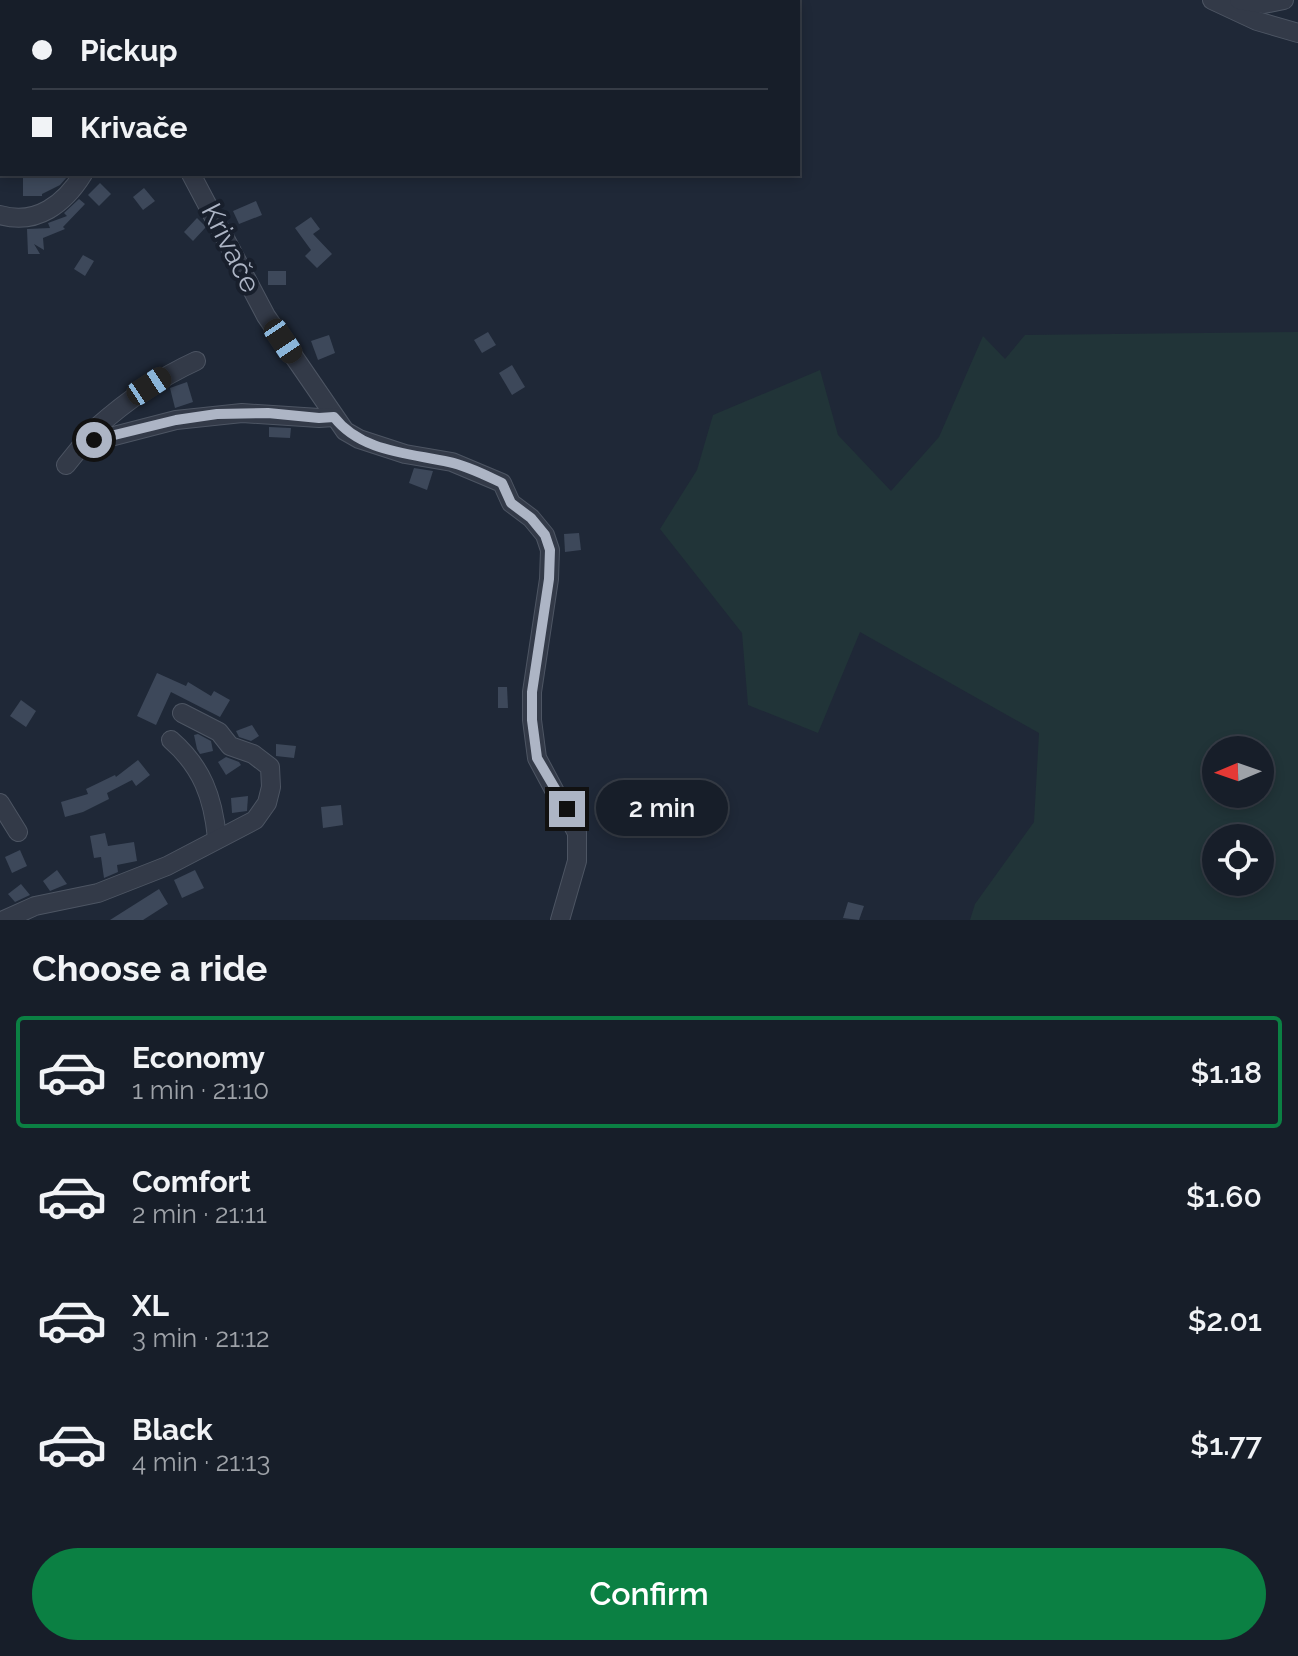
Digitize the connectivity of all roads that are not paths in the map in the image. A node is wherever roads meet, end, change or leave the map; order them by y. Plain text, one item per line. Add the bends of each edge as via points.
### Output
1 (1212, 0) edge
2 (1239, 0) edge
3 (1284, 0) edge
4 (1298, 33) edge
5 (81, 176) edge
6 (192, 176) edge
7 (0, 215) edge
8 (196, 361) dead end
9 (334, 417) junction
10 (94, 440) junction
11 (66, 465) dead end
12 (182, 713) dead end
13 (171, 740) dead end
14 (0, 803) edge
15 (18, 832) dead end
16 (217, 838) junction
17 (4, 920) edge
18 (560, 920) edge

1 - 4 street
2 - 3 street
5 - 7 street via 61,203 46,211
6 - 9 street, Krivače via 266,316
8 - 10 street via 149,386 96,428
9 - 10 street via 217,414
9 - 18 street, Krivače via 359,439 452,462 502,483 511,503 545,535 549,579 532,720 537,758 577,833 577,861
10 - 11 street via 83,444
12 - 16 street via 270,767 267,803 255,820
13 - 16 street via 203,777
14 - 15 street
16 - 17 street via 167,866 98,893 35,906

